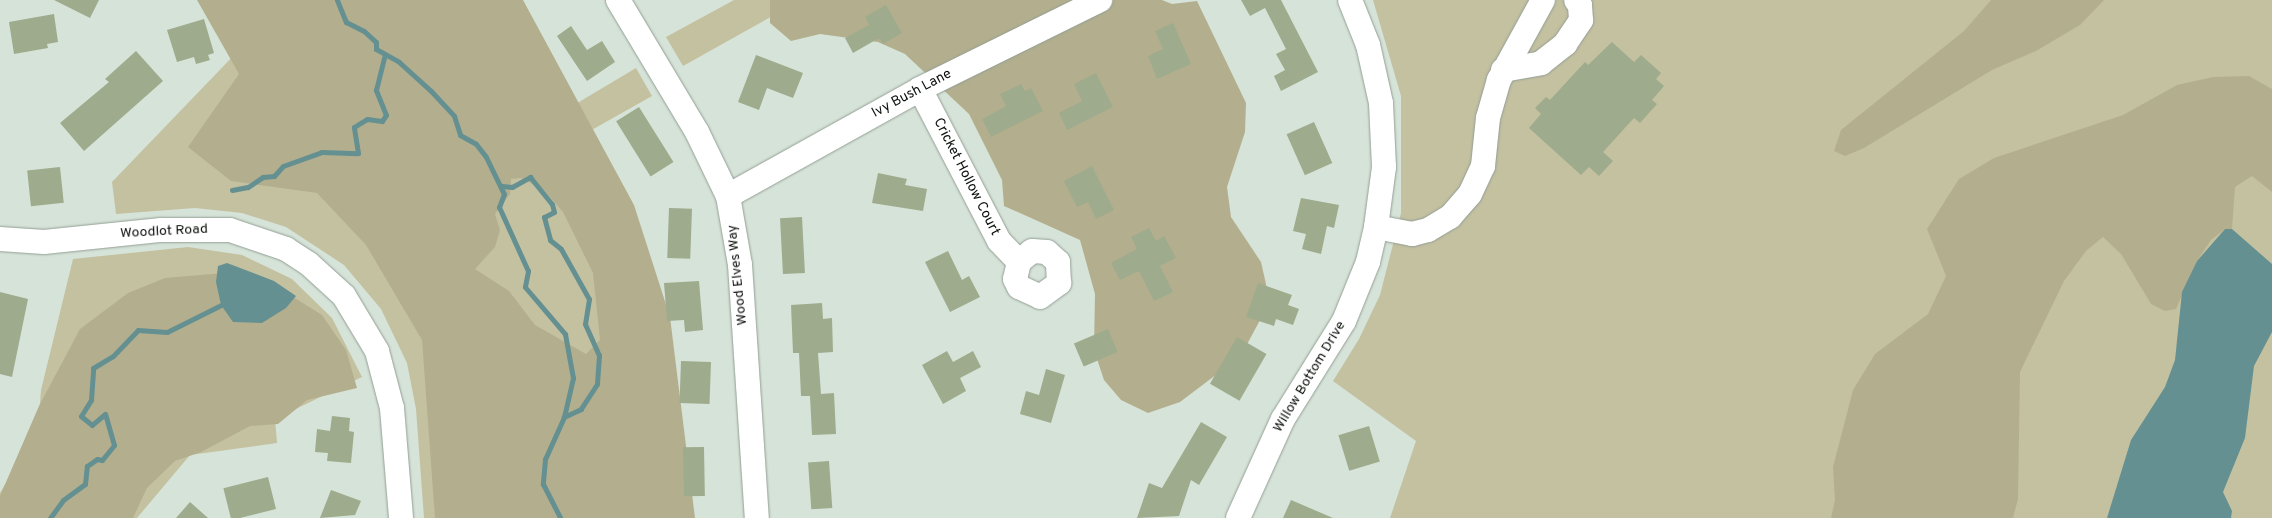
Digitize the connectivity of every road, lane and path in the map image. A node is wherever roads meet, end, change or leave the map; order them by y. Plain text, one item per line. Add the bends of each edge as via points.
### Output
1 (618, 0) edge
2 (1100, 0) edge
3 (1350, 0) edge
4 (1544, 0) edge
5 (1576, 0) edge
6 (1503, 70) junction
7 (920, 89) junction
8 (728, 196) junction
9 (1376, 227) junction
10 (0, 239) edge
11 (1018, 262) dead end
12 (400, 518) edge
13 (757, 518) edge
14 (1238, 518) edge

1 - 8 street, Wood Elves Way via 697,132
2 - 7 street, Ivy Bush Lane
3 - 9 street, Willow Bottom Drive via 1368,45 1381,103 1384,167
4 - 6 street
5 - 6 street via 1580,5 1581,20 1565,44 1541,63
6 - 9 street via 1488,118 1479,180 1461,206 1428,230 1412,234
7 - 8 street, Ivy Bush Lane
7 - 11 street, Cricket Hollow Court via 999,241
8 - 13 street, Wood Elves Way via 740,265
9 - 14 street, Willow Bottom Drive via 1368,262 1344,321 1283,419
10 - 12 street, Woodlot Road via 44,242 161,230 230,230 278,246 309,264 344,296 377,350 392,408

